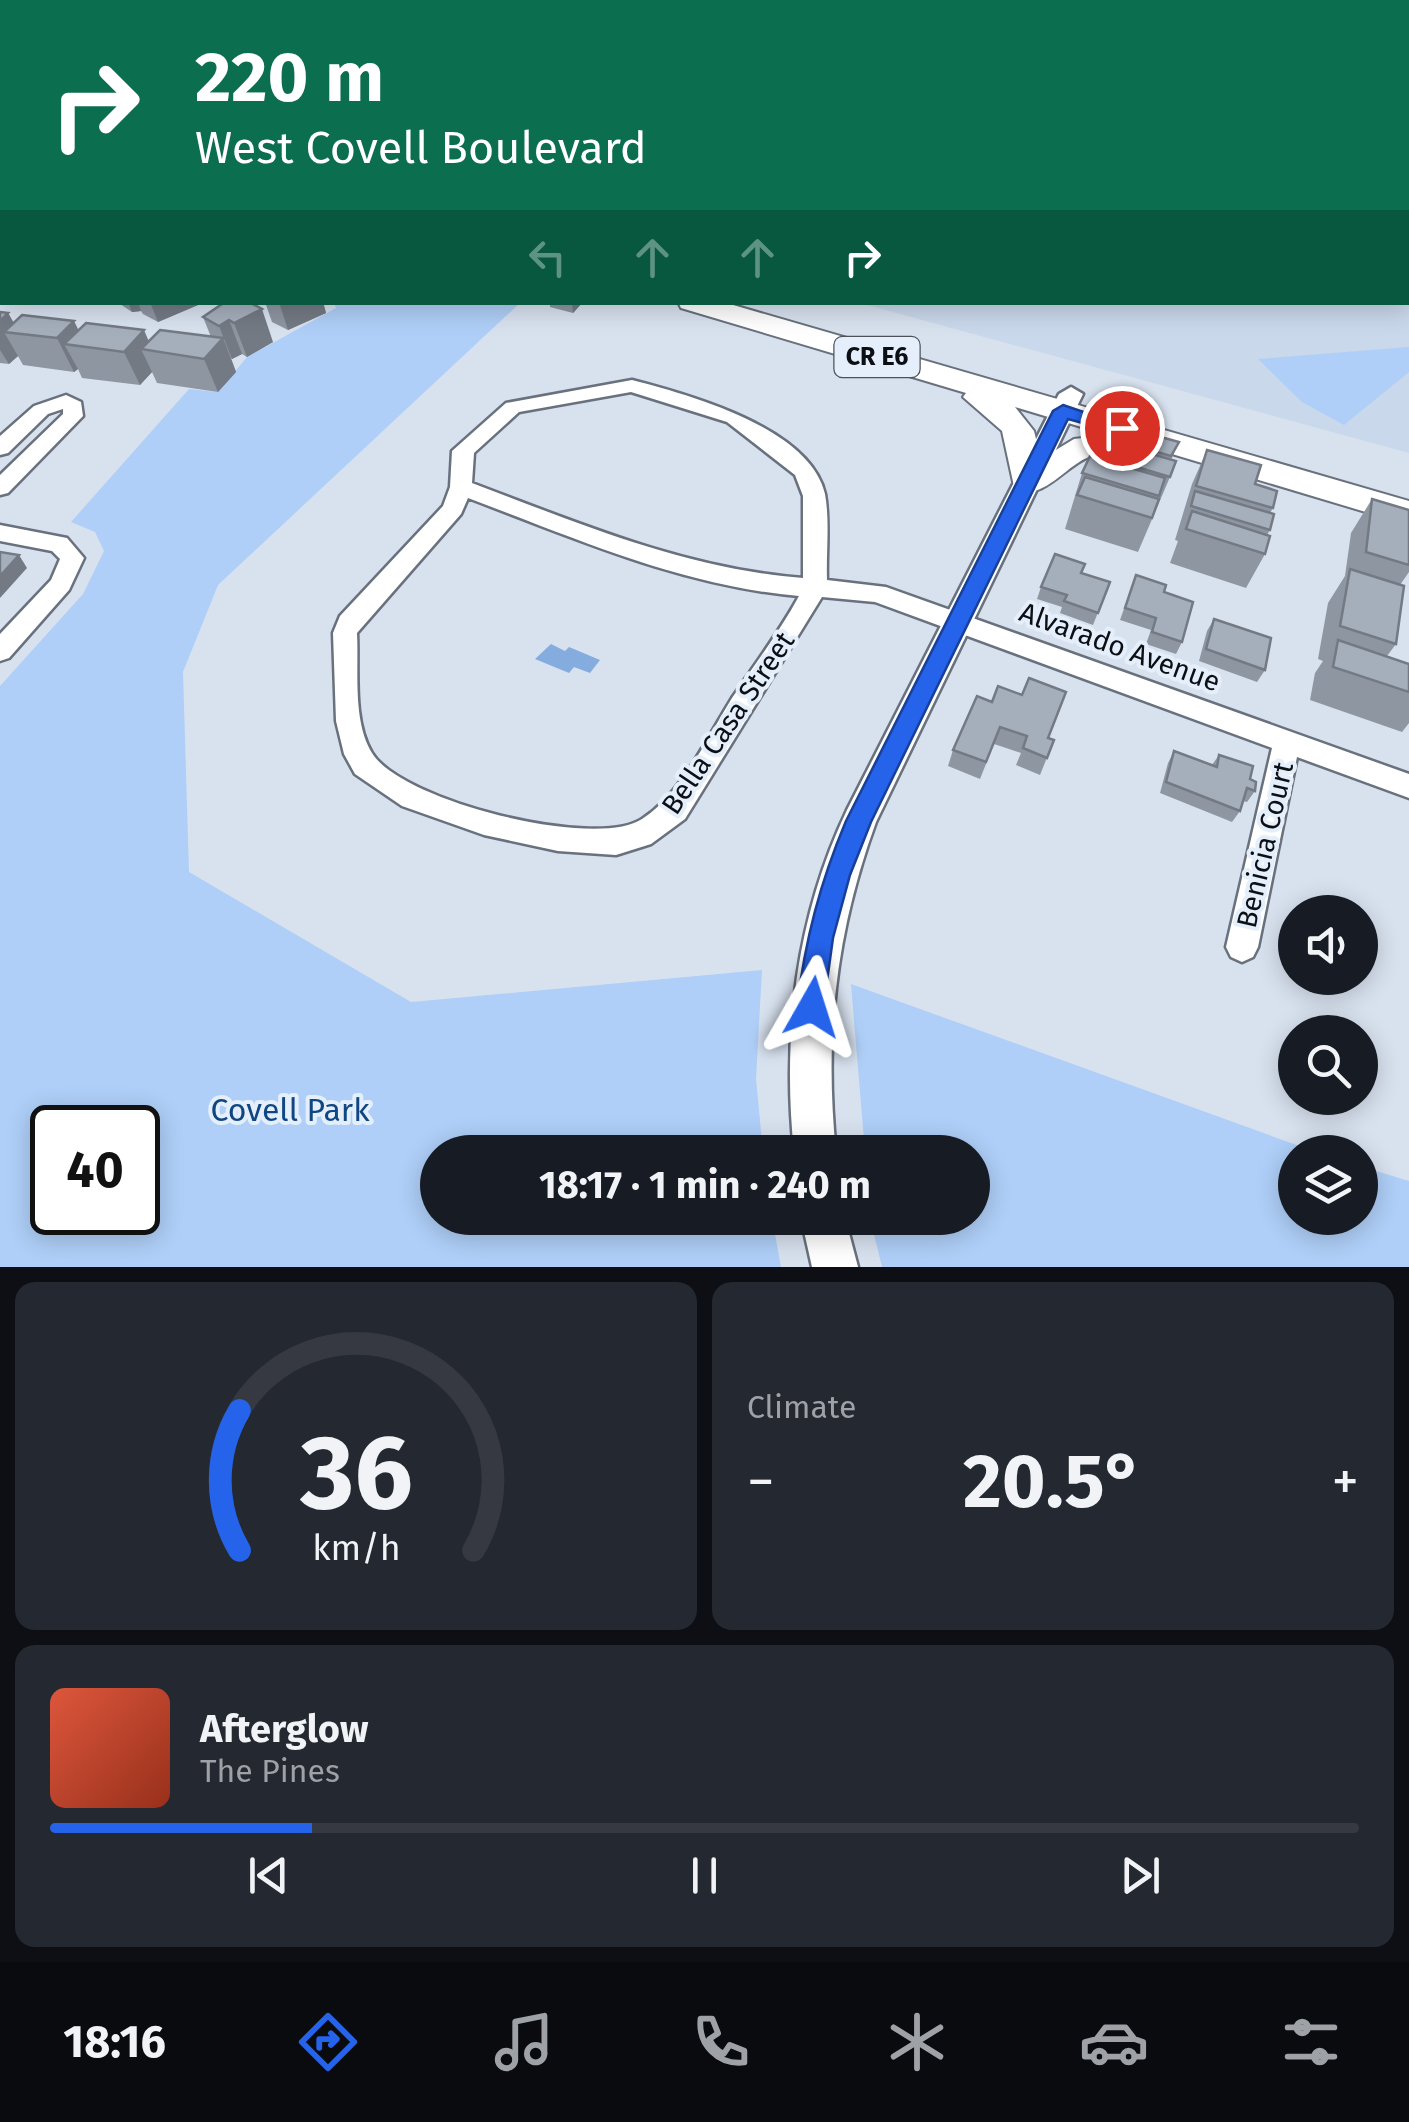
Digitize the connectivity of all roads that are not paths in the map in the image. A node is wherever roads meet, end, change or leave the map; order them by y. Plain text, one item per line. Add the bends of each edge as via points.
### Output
1 (701, 305) edge
2 (771, 305) edge
3 (908, 366) junction
4 (1067, 402) junction
5 (0, 448) edge
6 (1215, 456) junction
7 (1027, 482) junction
8 (461, 487) junction
9 (0, 488) edge
10 (1409, 488) edge
11 (1409, 513) edge
12 (0, 533) edge
13 (816, 586) junction
14 (958, 623) junction
15 (0, 651) edge
16 (1288, 742) junction
17 (1409, 786) edge
18 (1242, 947) dead end
19 (814, 1135) edge
20 (828, 1235) edge
21 (835, 1267) edge

1 - 3 main road, CR E6
2 - 4 main road, CR E6
3 - 4 main road, CR E6
3 - 7 main road via 1011,418 1025,441
4 - 6 main road, CR E6
4 - 7 street
4 - 10 main road, CR E6
5 - 9 street via 52,403 74,406 72,416
6 - 7 main road via 1153,445 1092,445
6 - 11 main road, CR E6
7 - 14 street
8 - 13 street, Alvarado Avenue via 650,558 763,584
8 - 13 street, Bella Casa Street via 463,450 513,407 613,387 650,388 734,416 805,470 814,496
8 - 13 street, Bella Casa Street via 453,509 349,622 352,743 366,767 392,785 505,829 619,842 653,830 675,810
12 - 15 street via 59,544 72,558 62,584
13 - 14 street, Alvarado Avenue via 877,593
14 - 16 street, Alvarado Avenue
14 - 19 street via 859,821 823,922 808,1055
16 - 17 street, Alvarado Avenue
16 - 18 street, Benicia Court
20 - 21 street

